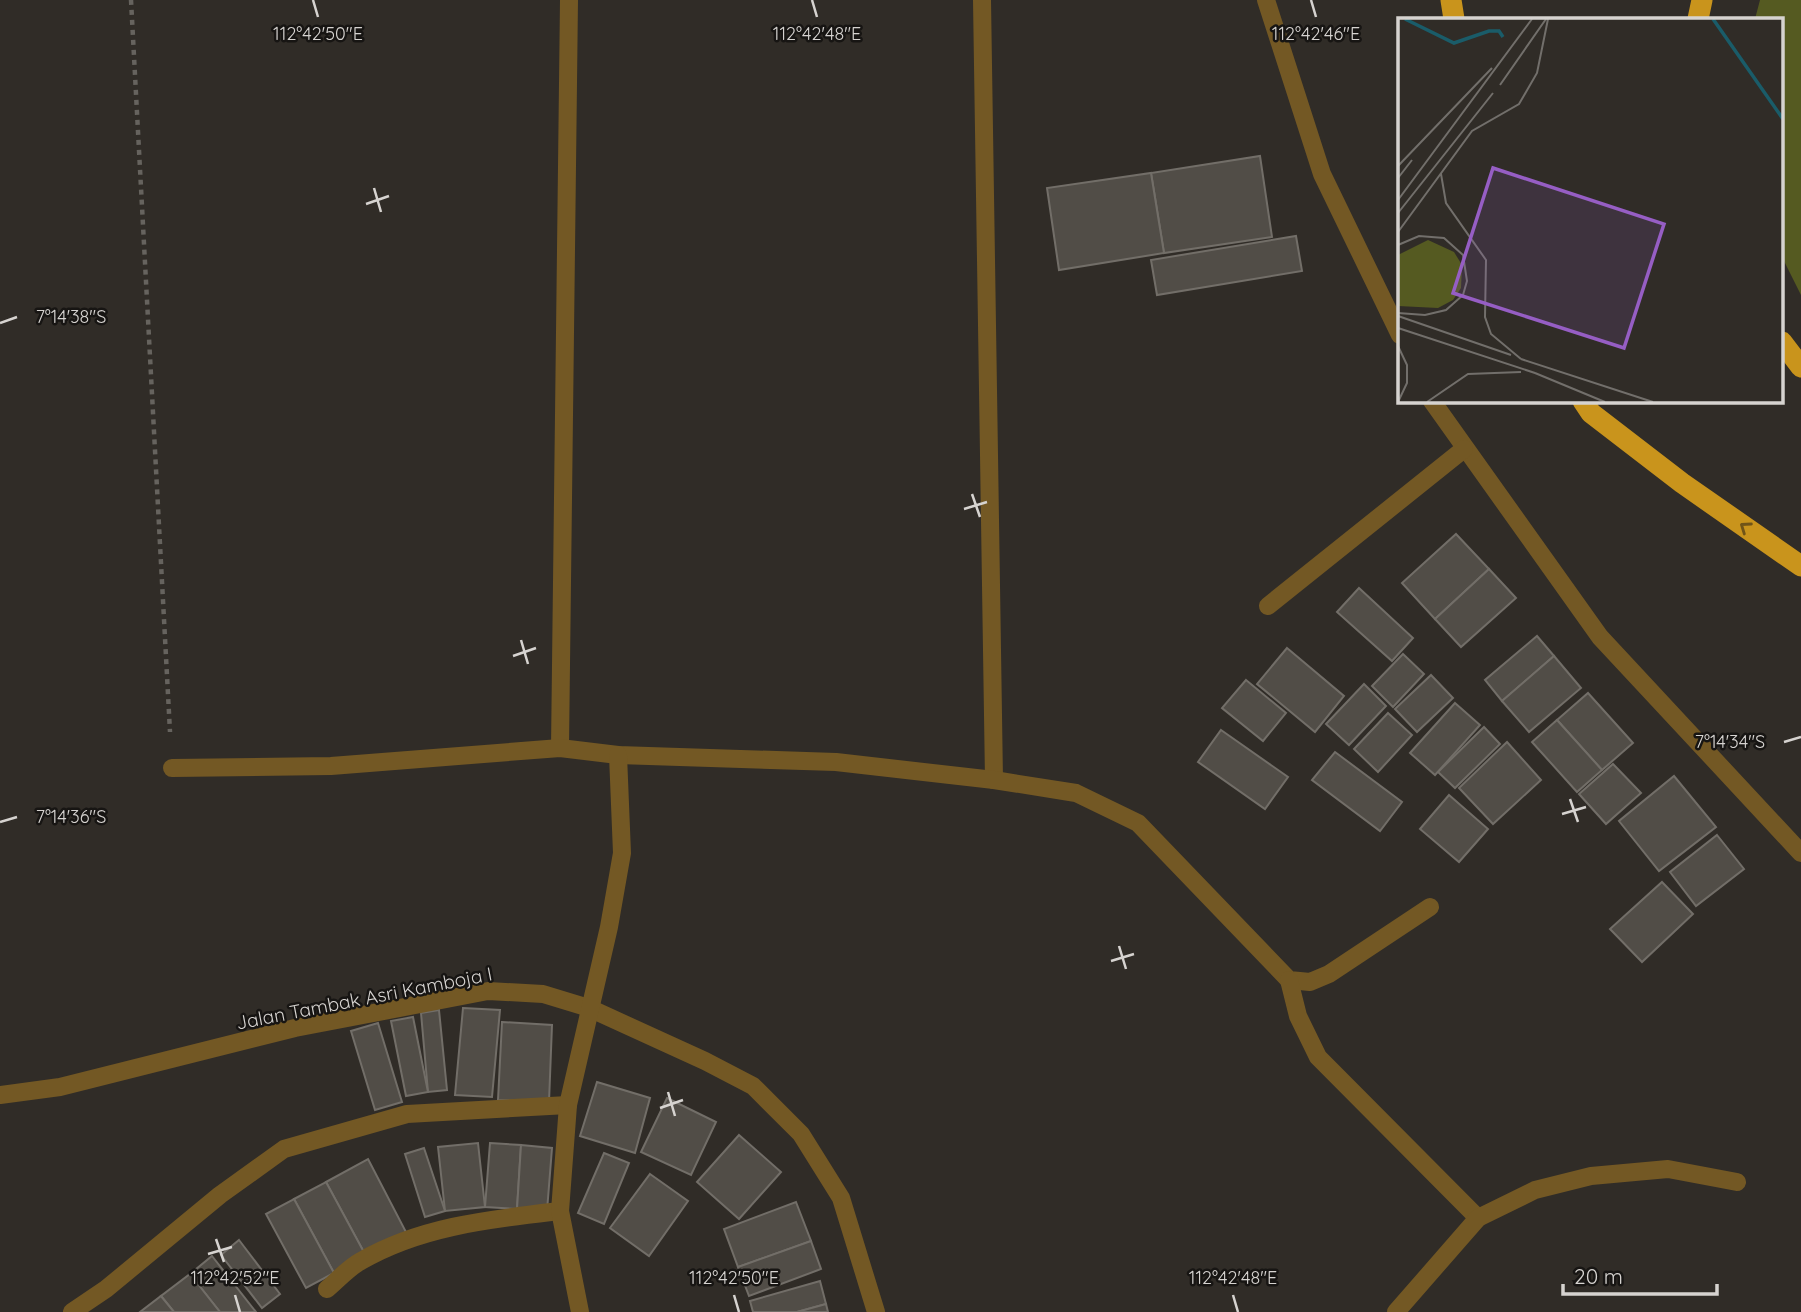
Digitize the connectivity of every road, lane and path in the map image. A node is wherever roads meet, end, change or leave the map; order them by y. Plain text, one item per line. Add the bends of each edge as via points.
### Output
1 (131, 0) edge
2 (569, 0) edge
3 (982, 0) edge
4 (1266, 0) edge
5 (1451, 0) edge
6 (1702, 0) edge
7 (1454, 18) edge
8 (1698, 18) edge
9 (1398, 331) edge
10 (1784, 345) edge
11 (1801, 367) edge
12 (1433, 402) edge
13 (1584, 402) edge
14 (1464, 449) junction
15 (1801, 566) edge
16 (1268, 606) dead end
17 (560, 748) junction
18 (618, 755) junction
19 (172, 768) joint
20 (995, 780) junction
21 (1801, 853) edge
22 (1430, 907) dead end
23 (1289, 980) junction
24 (589, 1008) junction
25 (0, 1095) edge
26 (568, 1105) junction
27 (1737, 1182) dead end
28 (561, 1211) junction
29 (1478, 1219) junction
30 (327, 1289) dead end
31 (72, 1312) edge
32 (580, 1312) edge
33 (876, 1312) edge
34 (1396, 1312) edge

1 - 19 path
2 - 17 street
3 - 20 street
4 - 9 street via 1322,174
5 - 7 highway
6 - 8 highway
10 - 11 highway
12 - 14 street
15 -> 13 highway via 1682,483 1591,413
14 - 16 street
14 - 21 street via 1600,637
17 - 18 street
17 - 19 street via 331,766
18 - 20 street via 836,762
18 - 24 street via 622,853
20 - 23 street via 1076,793 1138,822
22 - 23 street via 1329,974 1310,982
23 - 29 street via 1298,1016 1318,1057
24 - 25 street, Jalan Tambak Asri Kamboja I via 543,994 488,992 295,1028 60,1087
24 - 26 street
24 - 33 street, Jalan Tambak Asri Kamboja I via 753,1086 802,1134 841,1198
26 - 28 street
26 - 31 street via 407,1114 284,1149
27 - 29 street via 1668,1170 1591,1176 1535,1190
28 - 30 street via 479,1221 403,1240 358,1262
28 - 32 street
29 - 34 street

